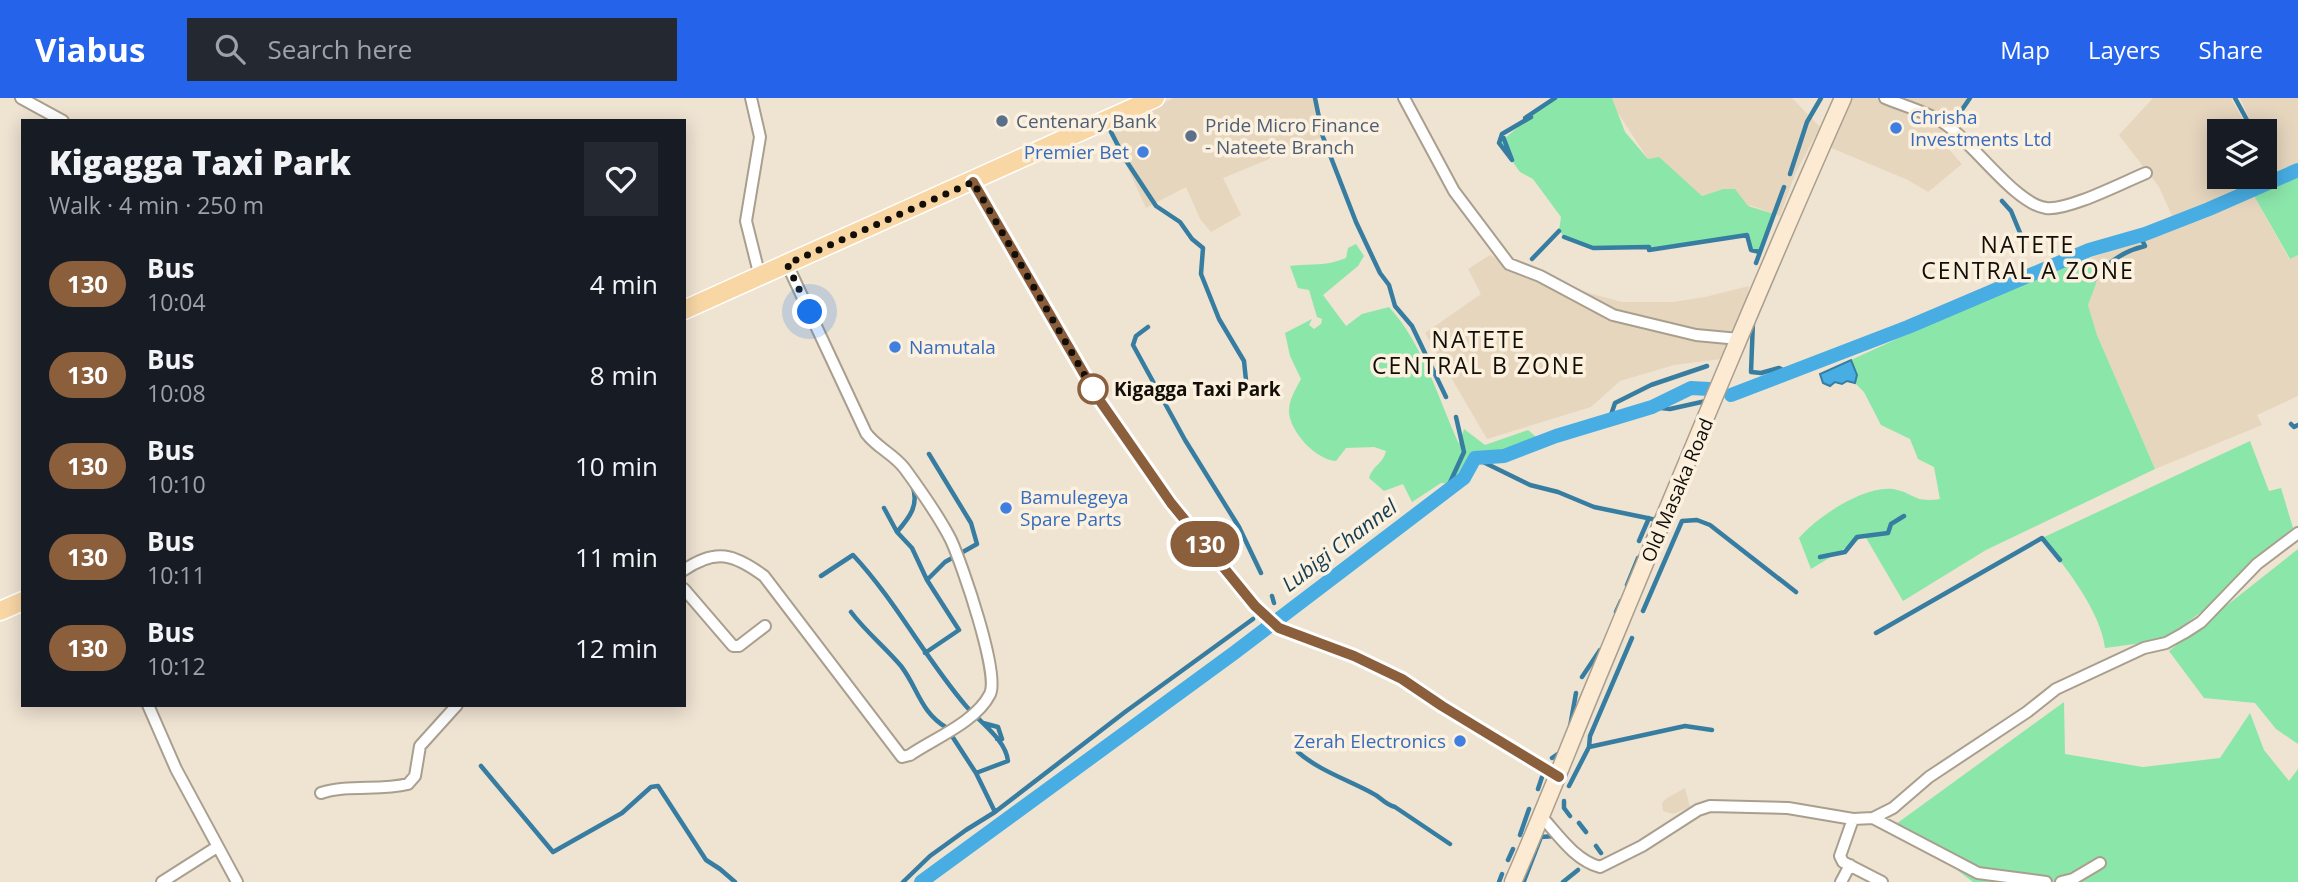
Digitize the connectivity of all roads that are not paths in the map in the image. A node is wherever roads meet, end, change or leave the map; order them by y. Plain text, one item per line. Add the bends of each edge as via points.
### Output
1 (21, 98) edge
2 (751, 98) edge
3 (1155, 98) edge
4 (1404, 98) edge
5 (1843, 98) edge
6 (1885, 98) edge
7 (60, 119) edge
8 (2146, 173) dead end
9 (973, 182) junction
10 (787, 264) junction
11 (760, 276) junction
12 (686, 309) edge
13 (1739, 339) junction
14 (2298, 533) edge
15 (686, 569) edge
16 (686, 591) edge
17 (21, 602) edge
18 (0, 611) edge
19 (765, 626) dead end
20 (149, 707) edge
21 (455, 707) edge
22 (1559, 777) junction
23 (321, 793) dead end
24 (1542, 817) junction
25 (1873, 818) junction
26 (1853, 819) junction
27 (217, 847) junction
28 (2100, 863) dead end
29 (1850, 865) junction
30 (162, 882) edge
31 (237, 882) edge
32 (1513, 882) edge
33 (1841, 882) edge
34 (1882, 882) edge
35 (2046, 882) edge
36 (2060, 882) edge

1 - 7 street
2 - 11 street via 760,137 746,221
3 - 9 main road
4 - 13 street via 1454,191 1509,264 1613,314 1696,335
5 - 13 main road, Old Masaka Road
6 - 8 street via 1945,124 2001,177 2034,204 2046,208 2062,207
9 - 10 main road
9 - 22 street via 1098,398 1171,503 1268,619 1305,640 1402,679
10 - 11 main road
10 - 15 street via 866,433 903,466 951,541 980,621 991,692 967,718 902,757 764,576 745,563 718,554
11 - 12 main road
13 - 22 main road, Old Masaka Road
14 - 25 street via 2257,564 2201,622 2166,643 2144,648 2056,688
16 - 19 street via 733,646
17 - 18 main road
20 - 27 street
21 - 23 street via 420,746 415,776 408,784 343,787
22 - 24 main road, Old Masaka Road
24 - 26 street via 1572,851 1600,867 1710,807 1787,808
24 - 32 main road, Old Masaka Road
25 - 26 street
25 - 35 street via 1978,873
26 - 29 street via 1840,856
27 - 30 street
27 - 31 street
28 - 36 street
29 - 33 street
29 - 34 street

